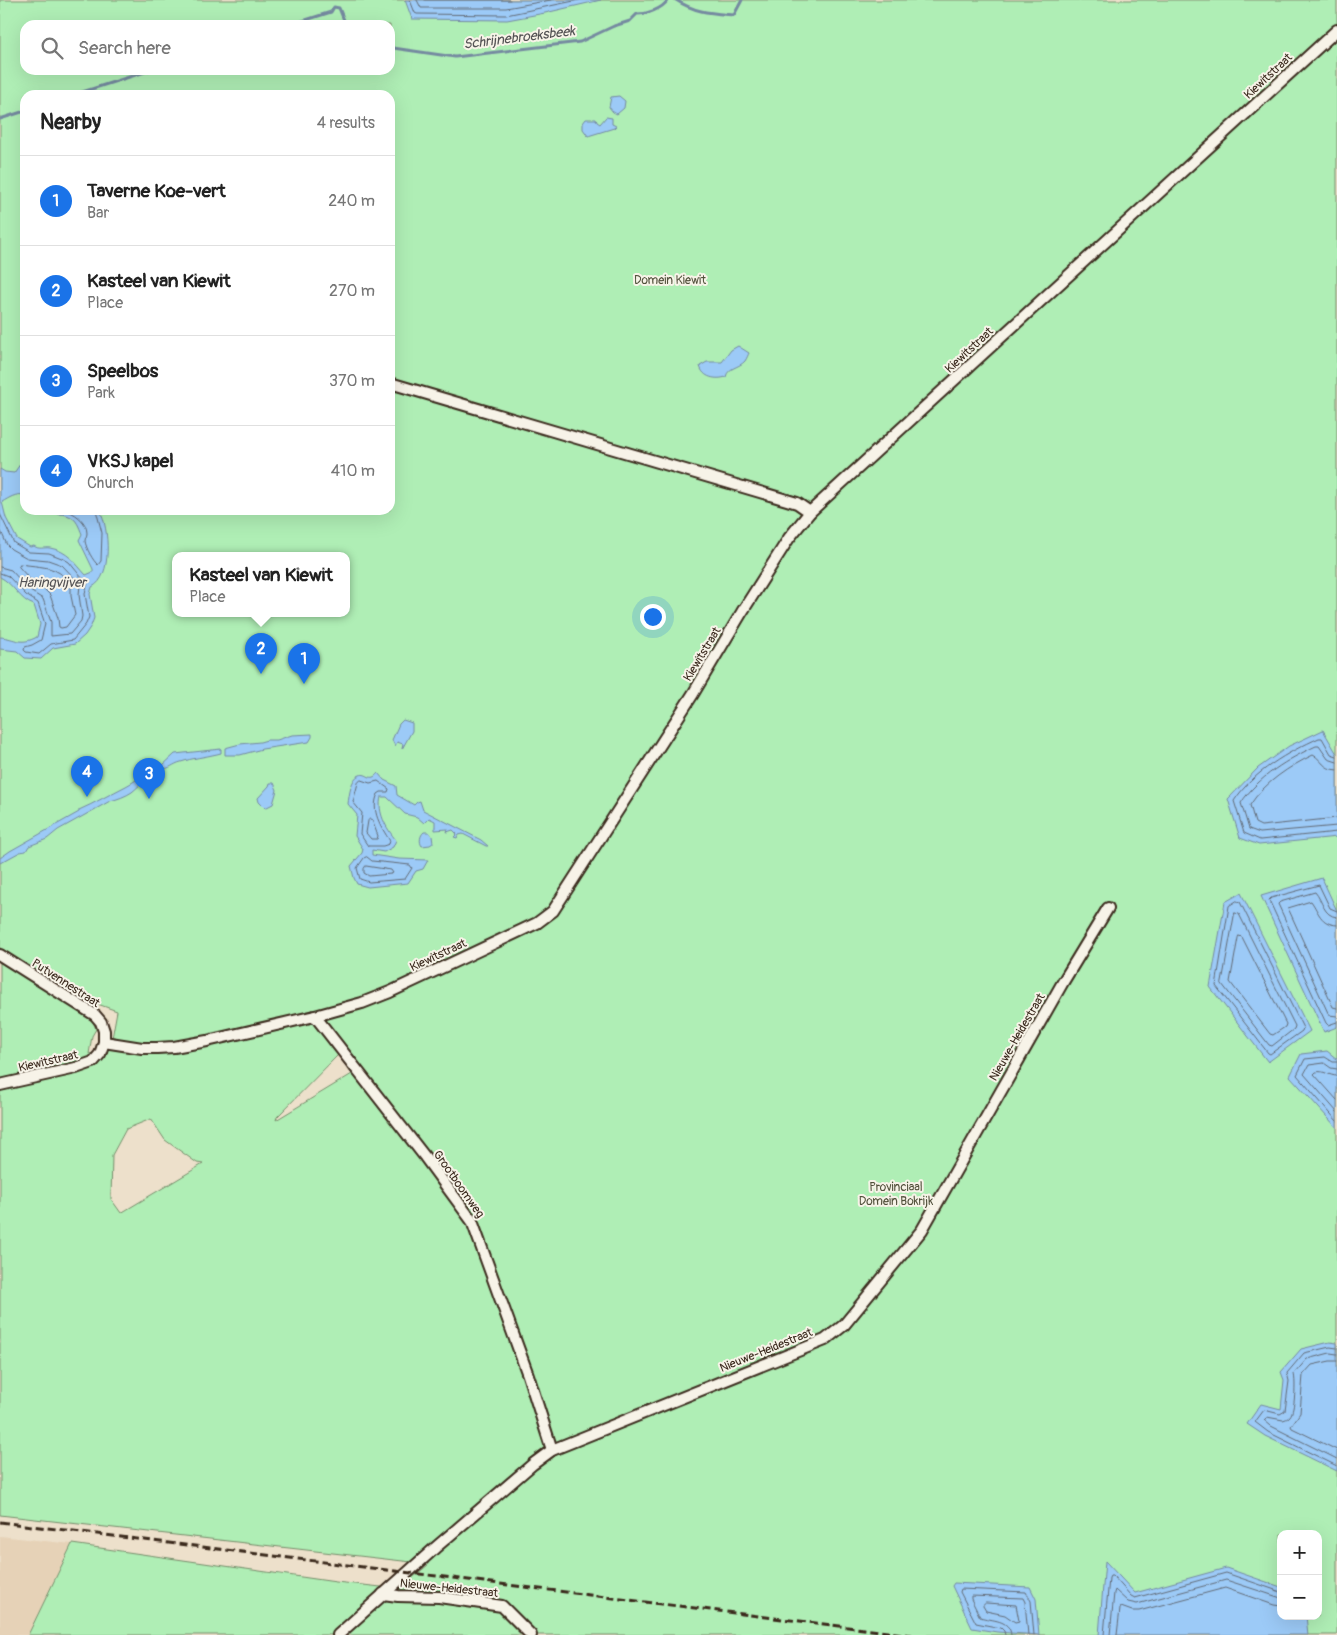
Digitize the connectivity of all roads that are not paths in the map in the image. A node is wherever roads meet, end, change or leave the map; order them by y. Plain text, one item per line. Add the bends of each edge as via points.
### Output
1 (1337, 30) edge
2 (395, 384) edge
3 (810, 512) junction
4 (1108, 908) dead end
5 (0, 955) edge
6 (315, 1016) junction
7 (104, 1042) junction
8 (0, 1085) edge
9 (552, 1450) junction
10 (383, 1594) junction
11 (338, 1635) edge
12 (531, 1635) edge

1 - 3 street, Kiewitstraat
2 - 3 street via 797,503
3 - 6 street, Kiewitstraat via 784,546 553,911 537,923 390,992
4 - 9 street, Nieuwe-Heidestraat via 922,1230 844,1325 825,1340
5 - 7 street, Putvennestraat via 94,1015 104,1030
6 - 7 street, Kiewitstraat via 174,1047 142,1048
6 - 9 street, Grootboomweg via 472,1222
7 - 8 street, Kiewitstraat via 100,1054 86,1066
9 - 10 street, Nieuwe-Heidestraat
10 - 11 street, Nieuwe-Heidestraat
10 - 12 street, Nieuwe-Heidestraat via 439,1597 502,1606

